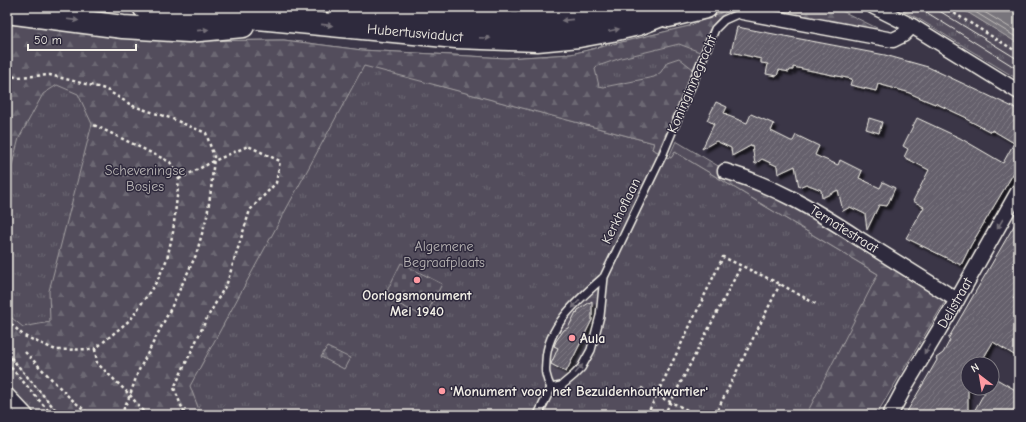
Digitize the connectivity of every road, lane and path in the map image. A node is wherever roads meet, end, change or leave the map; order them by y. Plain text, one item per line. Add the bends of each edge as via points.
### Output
1 (144, 7) edge
2 (338, 7) edge
3 (682, 7) edge
4 (706, 7) edge
5 (874, 7) edge
6 (944, 7) edge
7 (7, 12) edge
8 (742, 12) joint
9 (639, 14) edge
10 (288, 21) junction
11 (912, 26) junction
12 (1019, 53) edge
13 (7, 76) edge
14 (1019, 92) edge
15 (92, 124) dead end
16 (662, 156) joint
17 (214, 161) junction
18 (725, 171) dead end
19 (179, 180) junction
20 (1019, 190) edge
21 (741, 266) junction
22 (604, 277) junction
23 (780, 284) junction
24 (957, 300) junction
25 (816, 304) dead end
26 (7, 320) edge
27 (95, 349) junction
28 (25, 352) dead end
29 (7, 353) edge
30 (7, 363) edge
31 (551, 388) junction
32 (641, 388) dead end
33 (7, 395) edge
34 (130, 395) junction
35 (657, 396) junction
36 (670, 402) junction
37 (26, 415) edge
38 (52, 415) edge
39 (60, 415) edge
40 (90, 415) edge
41 (121, 415) edge
42 (146, 415) edge
43 (185, 415) edge
44 (538, 415) edge
45 (647, 415) edge
46 (664, 415) edge
47 (698, 415) edge
48 (716, 415) edge
49 (890, 415) edge

1 - 10 main road, Hubertusviaduct
9 -> 2 main road, Hubertusviaduct via 528,22 446,19
3 - 9 main road, Hubertusviaduct
4 - 9 main road
5 - 11 street
6 - 12 path
7 -> 10 main road via 123,27 189,31
8 - 11 street, Koninginnegracht via 893,40
8 - 16 lane, Koninginnegracht via 724,20 715,29
10 -> 9 main road, Hubertusviaduct via 456,37 537,40 596,34
11 - 14 street
13 - 17 path via 50,75 104,89 133,106 206,133
15 - 19 path via 170,162
16 - 22 lane, Kerkhoflaan
17 - 19 path
17 - 34 path via 211,190 196,255 138,372
17 - 43 path via 248,146 280,161 276,183 250,210 227,283 206,320 174,388
18 - 24 street, Ternatestraat via 773,188 803,204
19 - 27 path via 173,232 167,259 157,281 130,319
20 -> 24 street, Delistraat
21 - 23 path
21 - 35 path via 722,257
21 - 36 path
31 -> 22 lane via 561,386 574,375 591,350 600,316
22 -> 31 lane via 573,306 551,338 546,350 545,373
23 - 25 path
23 - 48 path
24 -> 49 street, Delistraat
26 - 27 path via 24,336 56,350
27 - 34 path via 97,363
28 - 40 path
29 - 39 path
30 - 38 path
31 - 44 lane
32 - 35 path
33 - 37 street
34 - 41 path
34 - 42 path
35 - 36 path
35 - 45 path
36 - 46 path
36 - 47 path

